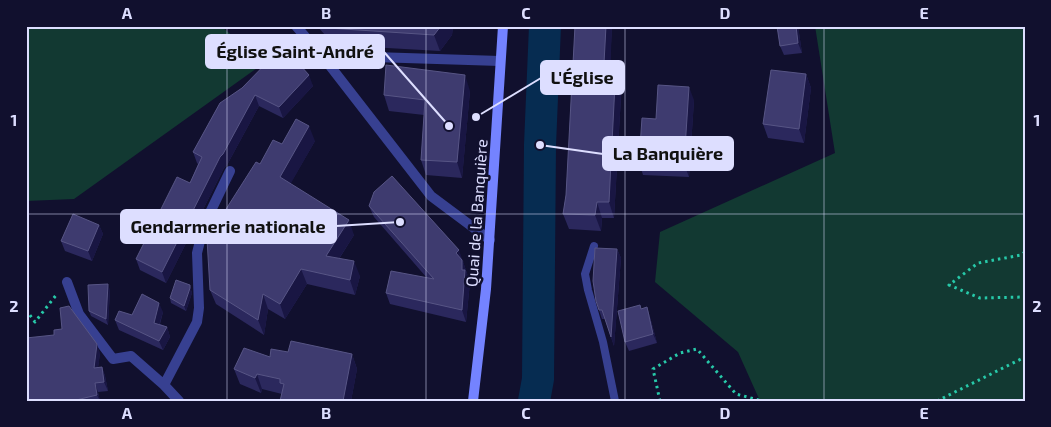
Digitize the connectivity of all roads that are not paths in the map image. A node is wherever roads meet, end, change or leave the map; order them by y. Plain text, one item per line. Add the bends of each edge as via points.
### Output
1 (296, 26) edge
2 (503, 26) edge
3 (500, 61) junction
4 (327, 62) junction
5 (230, 171) dead end
6 (490, 240) junction
7 (594, 246) edge
8 (67, 282) road end
9 (164, 385) junction
10 (179, 401) edge
11 (472, 401) edge
12 (615, 401) edge

1 - 4 street
2 - 3 street, Quai de la Banquière
3 - 4 street via 342,56
3 - 6 street, Quai de la Banquière
4 - 6 street via 431,196
5 - 9 street via 204,225 197,253 197,322
6 - 11 street, Quai de la Banquière
7 - 12 lane via 586,274 588,290
8 - 9 street via 79,314 113,359 131,356
9 - 10 street

